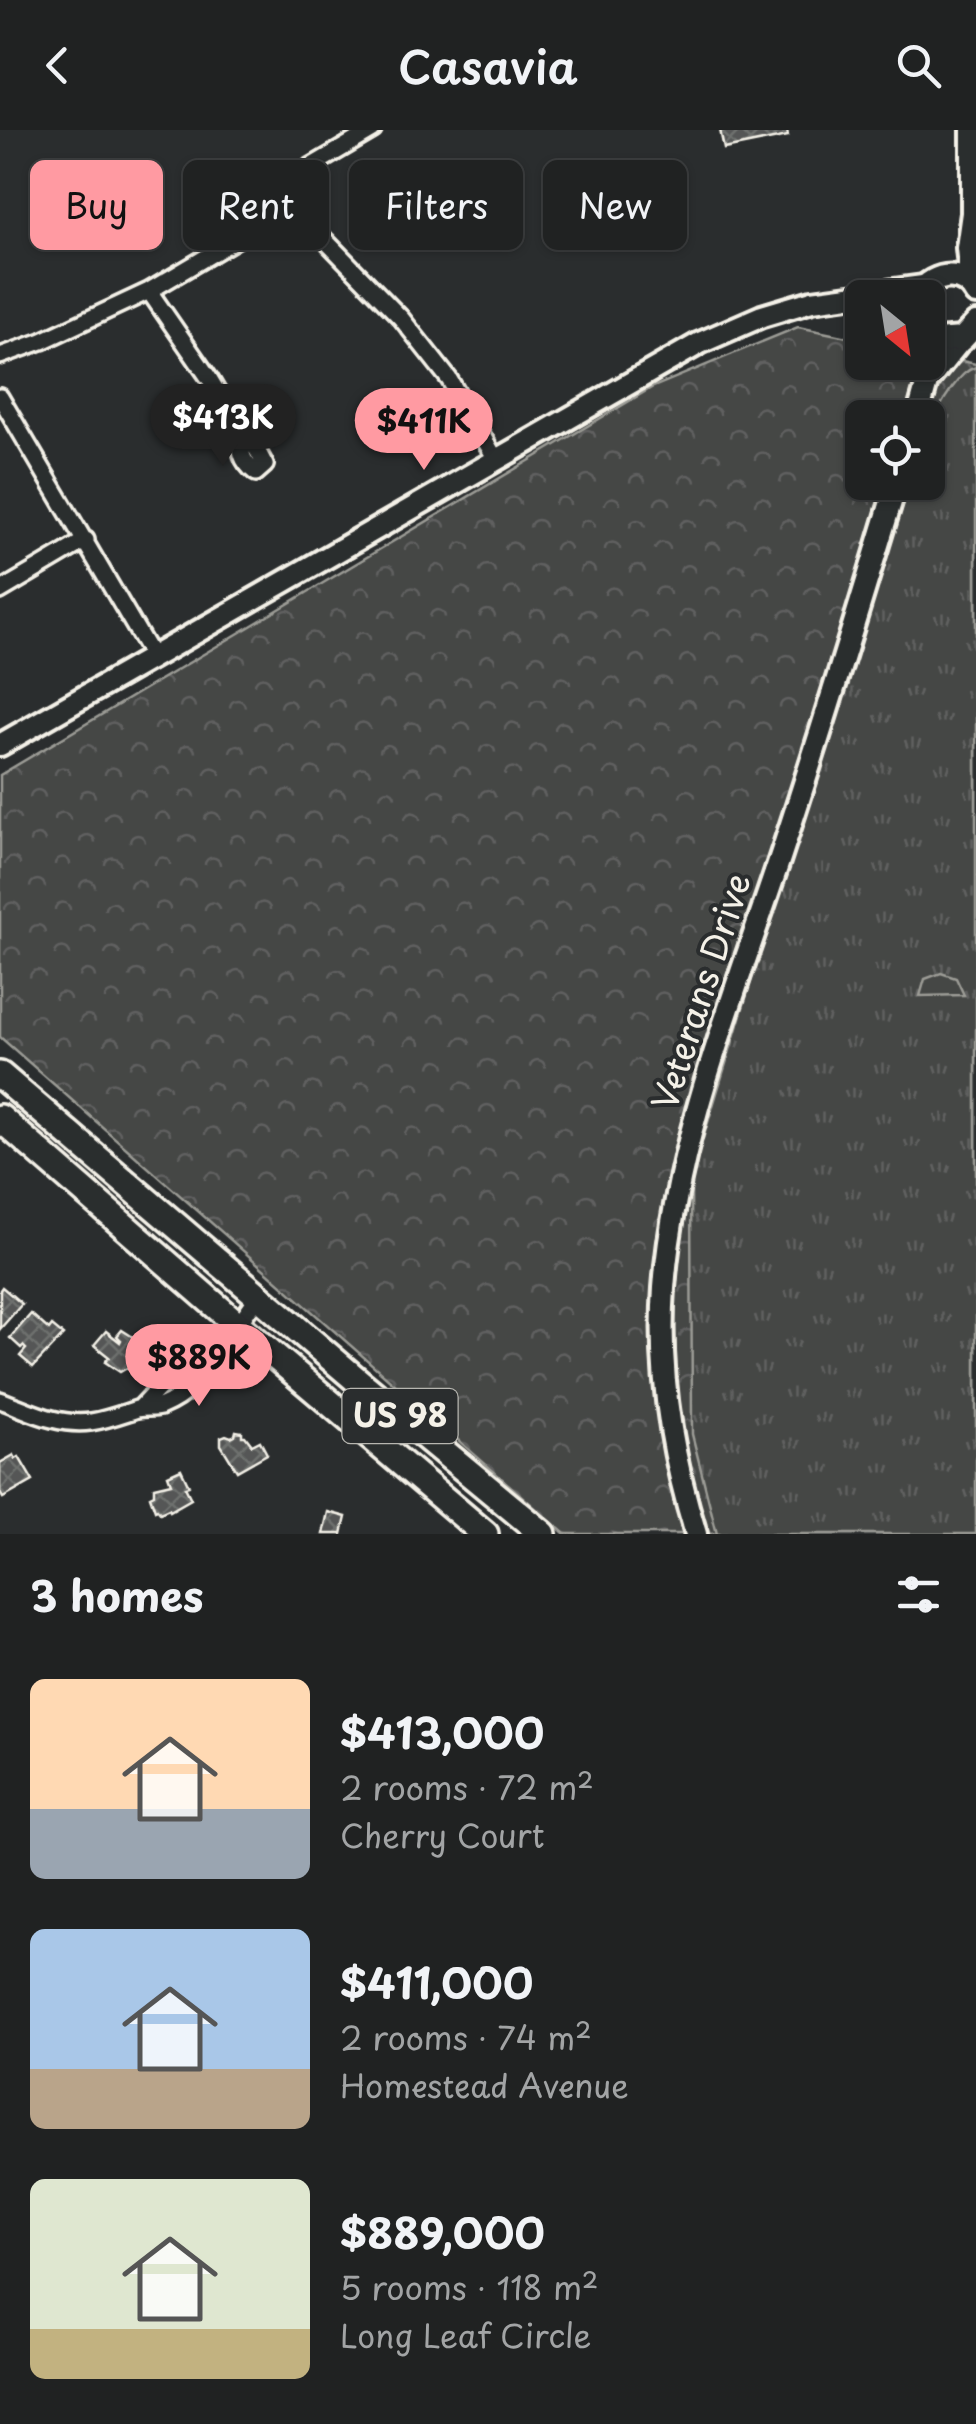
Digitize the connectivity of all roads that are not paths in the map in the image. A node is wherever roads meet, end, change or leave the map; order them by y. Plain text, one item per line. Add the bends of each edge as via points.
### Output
1 (373, 130) edge
2 (973, 130) edge
3 (322, 160) edge
4 (329, 244) edge
5 (968, 248) junction
6 (216, 250) edge
7 (934, 280) edge
8 (945, 280) edge
9 (974, 289) edge
10 (150, 291) junction
11 (845, 298) edge
12 (971, 333) edge
13 (945, 338) edge
14 (0, 356) edge
15 (945, 356) edge
16 (0, 397) edge
17 (240, 430) dead end
18 (497, 460) junction
19 (892, 500) edge
20 (86, 540) junction
21 (0, 591) edge
22 (152, 656) junction
23 (0, 745) edge
24 (0, 1075) edge
25 (0, 1118) edge
26 (258, 1296) junction
27 (238, 1325) junction
28 (0, 1400) edge
29 (485, 1534) edge
30 (543, 1534) edge
31 (696, 1534) edge

1 - 3 street
2 - 5 main road
4 - 18 street via 402,318 449,379
5 - 7 main road
5 - 9 main road
6 - 10 street
8 - 9 main road via 956,276
10 - 14 street
10 - 17 street
11 - 18 street via 812,301 700,343
12 - 13 main road
12 - 15 street
16 - 20 street
18 - 22 street
19 - 31 street, Veterans Drive via 707,1080 672,1216 664,1362
20 - 21 street
20 - 22 street
22 - 23 street
24 - 26 main road, US 98
25 - 27 main road, US 98
26 - 27 street
26 - 30 main road, US 98
27 - 28 street via 212,1350 186,1359 125,1415 97,1423 53,1420
27 - 29 main road, US 98

